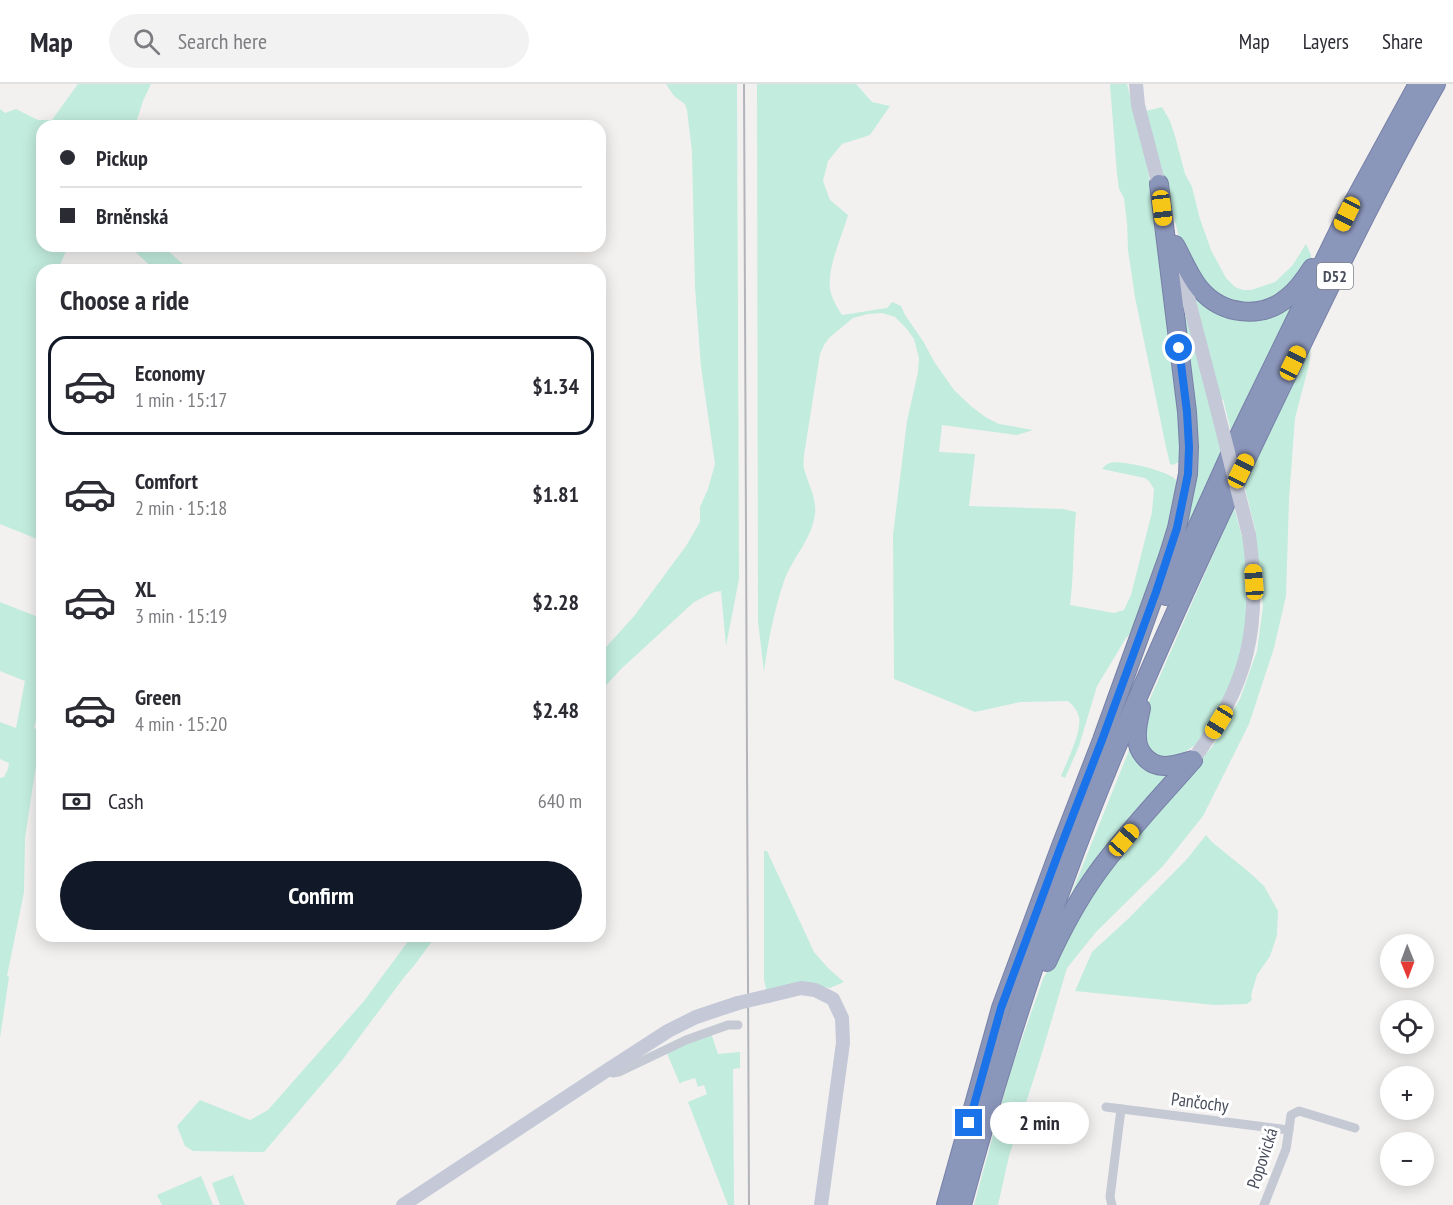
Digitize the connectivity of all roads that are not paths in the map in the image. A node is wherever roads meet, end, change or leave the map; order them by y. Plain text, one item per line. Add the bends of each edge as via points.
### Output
1 (1137, 84) edge
2 (1418, 84) edge
3 (1436, 84) edge
4 (1159, 184) junction
5 (1347, 214) junction
6 (1175, 245) junction
7 (1147, 676) junction
8 (1102, 740) junction
9 (1193, 760) junction
10 (738, 1025) dead end
11 (1011, 1037) junction
12 (609, 1069) junction
13 (1106, 1107) dead end
14 (1121, 1109) junction
15 (1355, 1128) dead end
16 (1289, 1130) junction
17 (403, 1205) edge
18 (821, 1205) edge
19 (946, 1205) edge
20 (962, 1205) edge
21 (1112, 1205) edge
22 (1264, 1205) edge

1 - 4 main road via 1138,105
2 - 5 highway, D52
3 - 7 highway, D52 via 1321,304
4 - 6 main road
4 - 8 highway via 1187,412 1188,474 1168,557
5 - 6 highway via 1295,291 1272,308 1258,312 1231,310 1212,300 1195,282
5 - 8 highway, D52 via 1234,446
6 - 9 main road, bridge via 1253,563 1254,603 1246,657 1227,707
7 - 9 highway via 1137,736 1141,753 1158,765
7 - 11 highway, D52 via 1075,853
8 - 19 highway via 1001,1008
9 - 11 highway via 1082,896
10 - 12 street via 686,1040 619,1072
11 - 20 highway
12 - 17 main road
12 - 18 main road, bridge via 668,1031 738,1003 801,988 833,999 842,1018 843,1043
13 - 14 street, Pančochy
14 - 16 street, Pančochy
14 - 21 street
15 - 16 street, Popovická via 1299,1111 1292,1115
16 - 22 street, Popovická via 1286,1149

